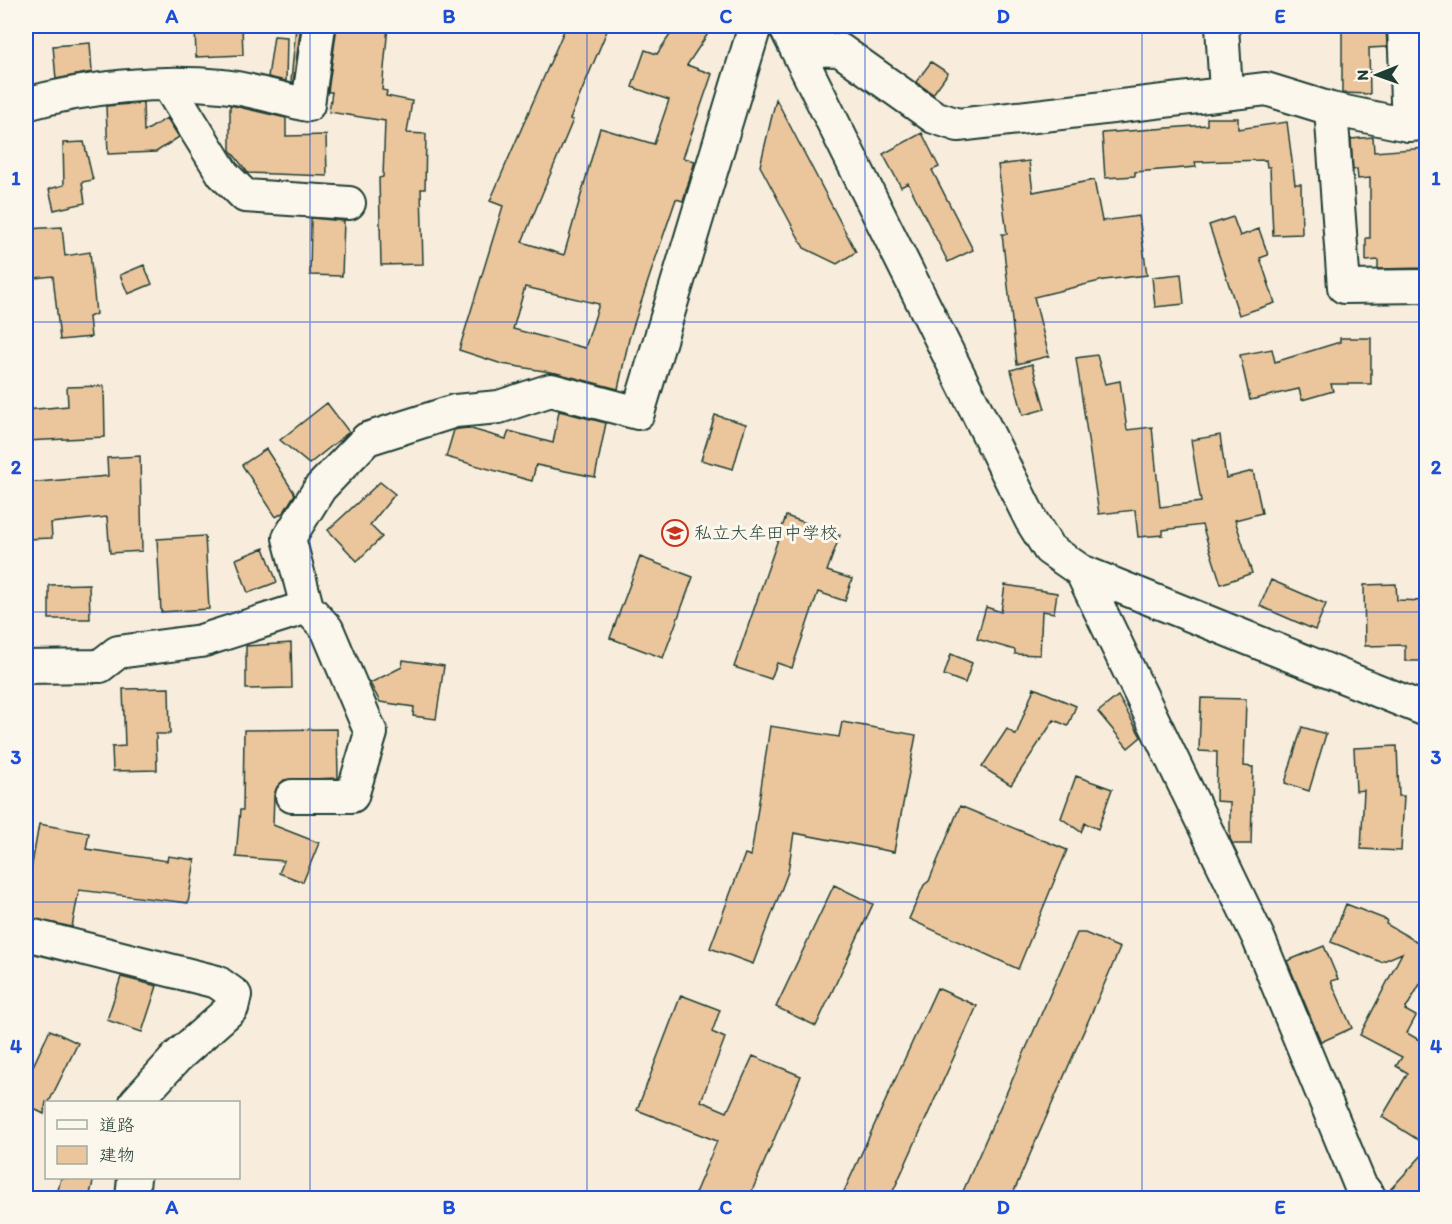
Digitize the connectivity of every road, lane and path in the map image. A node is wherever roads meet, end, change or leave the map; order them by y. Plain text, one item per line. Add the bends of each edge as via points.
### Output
1 (319, 26) edge
2 (755, 26) edge
3 (1222, 26) edge
4 (1404, 26) edge
5 (791, 37) edge
6 (168, 85) junction
7 (1226, 92) junction
8 (26, 104) edge
9 (1331, 109) junction
10 (1417, 124) edge
11 (349, 203) dead end
12 (1426, 286) edge
13 (1081, 572) junction
14 (307, 607) junction
15 (26, 667) edge
16 (1426, 710) edge
17 (292, 796) dead end
18 (26, 934) edge
19 (137, 1101) edge
20 (134, 1179) edge
21 (132, 1198) edge
22 (1370, 1198) edge

1 - 6 street via 308,105 223,86
2 - 14 street via 638,413 552,390 499,407 455,411 367,439 320,488 289,538
3 - 7 street
4 - 10 street
5 - 7 street via 840,50 934,117 958,124
5 - 13 street via 1031,520 1049,549
6 - 8 street via 70,92
6 - 11 street via 223,174 245,196
7 - 9 street via 1266,89
9 - 10 street
9 - 12 street via 1344,288
13 - 16 street
13 - 22 street via 1258,937 1360,1185
14 - 15 street via 201,641 118,652 100,666
14 - 17 street via 327,629 371,733 352,796
18 - 19 street via 217,982 235,995 232,1008 177,1057
20 - 21 street

